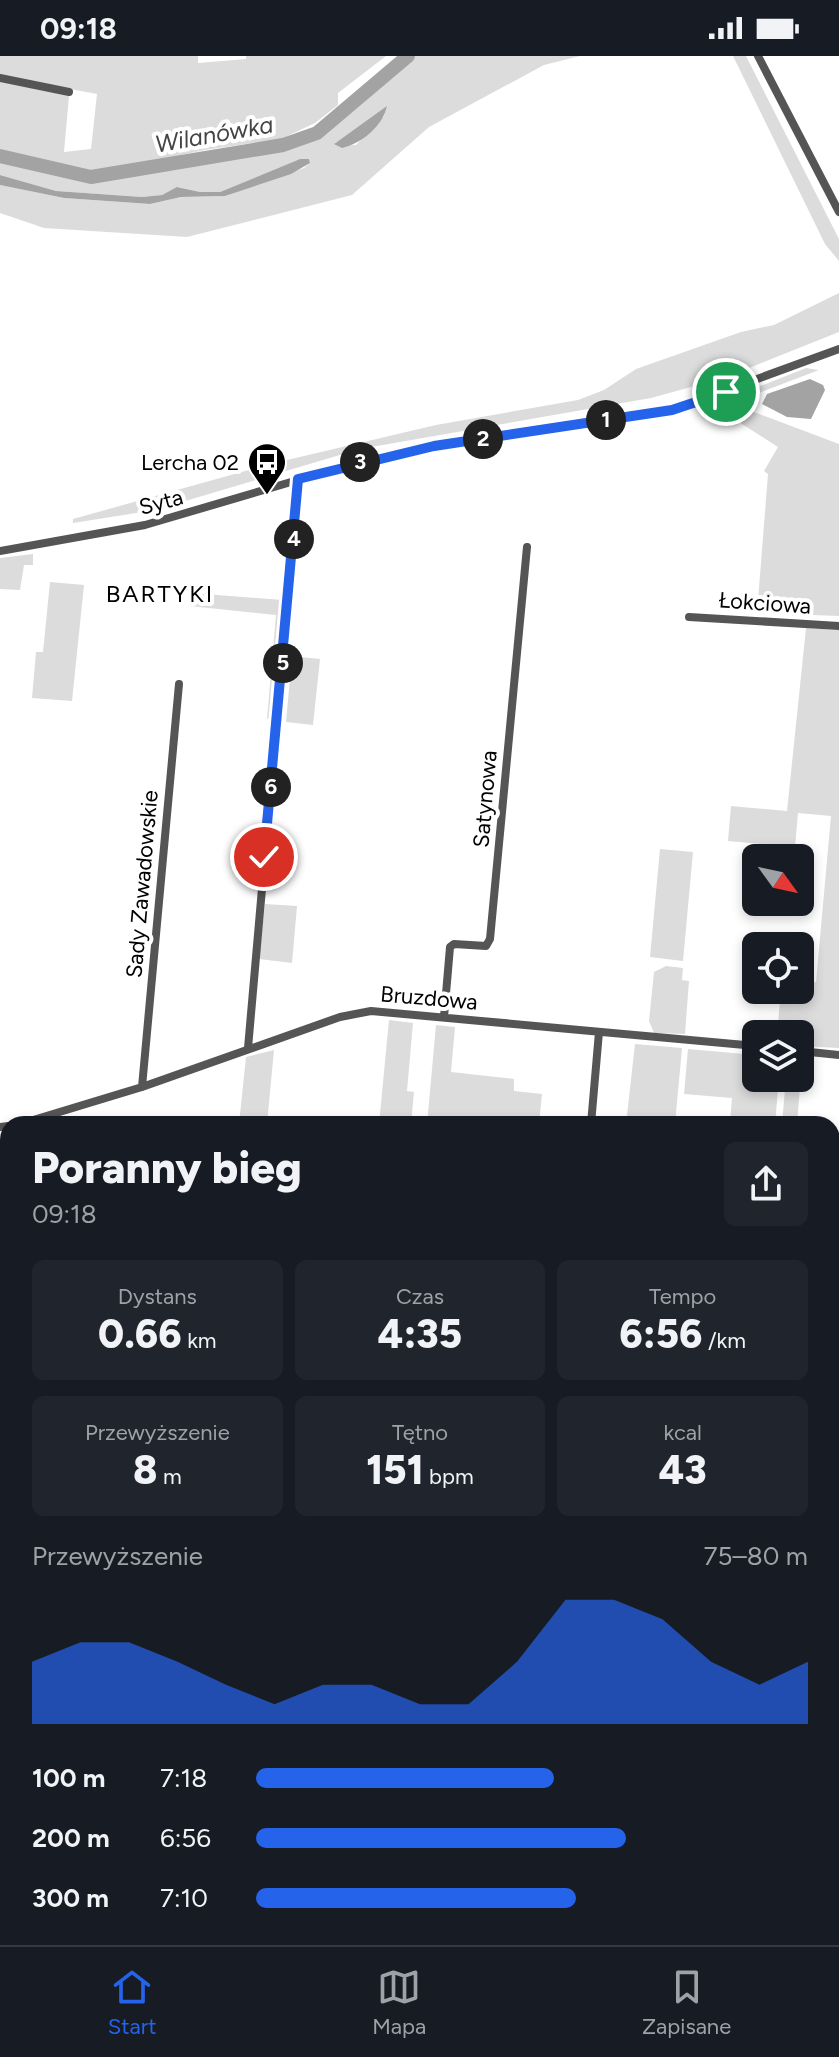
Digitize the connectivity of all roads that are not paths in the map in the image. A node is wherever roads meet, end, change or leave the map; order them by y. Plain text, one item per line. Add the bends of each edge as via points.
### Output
1 (758, 56) edge
2 (0, 78) edge
3 (69, 92) dead end
4 (839, 212) edge
5 (839, 349) edge
6 (298, 479) junction
7 (527, 547) dead end
8 (0, 551) edge
9 (689, 617) dead end
10 (839, 626) edge
11 (179, 684) dead end
12 (444, 1017) junction
13 (599, 1032) junction
14 (742, 1045) edge
15 (248, 1048) junction
16 (814, 1052) edge
17 (839, 1055) edge
18 (142, 1087) junction
19 (56, 1116) edge
20 (592, 1116) edge

1 - 4 street
2 - 3 street
5 - 6 street, Syta via 672,410 434,446
6 - 8 street, Syta via 145,525
6 - 15 street
7 - 12 street, Satynowa via 490,939 486,946 450,947
9 - 10 street, Łokciowa
11 - 18 street, Sady Zawadowskie
12 - 13 street, Bruzdowa
12 - 15 street, Bruzdowa via 371,1011
13 - 14 street, Bruzdowa
13 - 20 street
15 - 18 street, Bruzdowa
16 - 17 street
18 - 19 street, Bruzdowa

